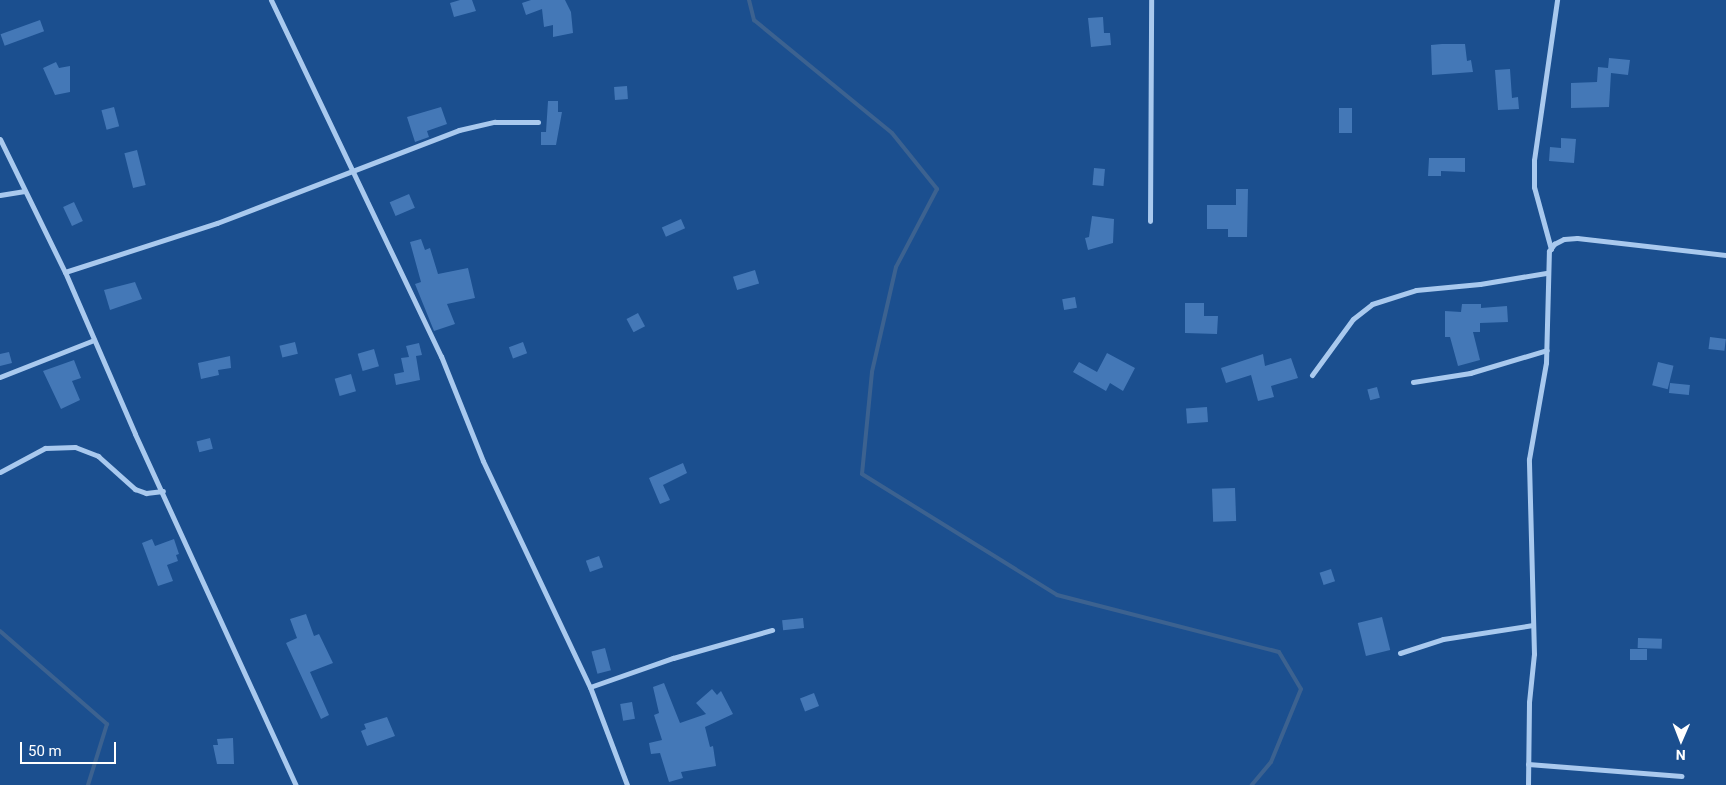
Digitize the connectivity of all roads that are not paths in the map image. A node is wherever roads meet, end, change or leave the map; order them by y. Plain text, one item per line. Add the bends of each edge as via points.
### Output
1 (272, 0) edge
2 (1151, 0) edge
3 (1557, 0) edge
4 (538, 122) dead end
5 (0, 139) edge
6 (353, 170) junction
7 (25, 191) junction
8 (0, 195) edge
9 (1150, 221) dead end
10 (1550, 249) junction
11 (1726, 255) edge
12 (65, 272) junction
13 (1546, 272) junction
14 (94, 340) junction
15 (1547, 350) junction
16 (1312, 375) dead end
17 (0, 377) edge
18 (1413, 382) dead end
19 (0, 472) edge
20 (163, 492) junction
21 (1533, 625) junction
22 (772, 630) dead end
23 (1400, 653) dead end
24 (590, 687) junction
25 (1528, 764) junction
26 (1682, 776) dead end
27 (296, 785) edge
28 (627, 785) edge
29 (1528, 785) edge

1 - 6 street
2 - 9 street
3 - 10 street via 1534,160 1534,187
4 - 6 street via 480,125
5 - 7 street
6 - 12 street via 217,223
6 - 24 street via 441,356 483,461
7 - 8 street
7 - 12 street
10 - 11 street via 1564,239 1577,238
10 - 13 street
12 - 14 street
13 - 15 street
13 - 16 street via 1480,284 1416,290 1372,304 1352,319
14 - 17 street
14 - 20 street
15 - 18 street via 1470,373
15 - 21 street via 1529,459
19 - 20 street via 46,448 75,447 98,456 135,489 146,493
20 - 27 street
21 - 23 street via 1443,639
21 - 25 street
22 - 24 street via 673,658
24 - 28 street
25 - 26 street
25 - 29 street

